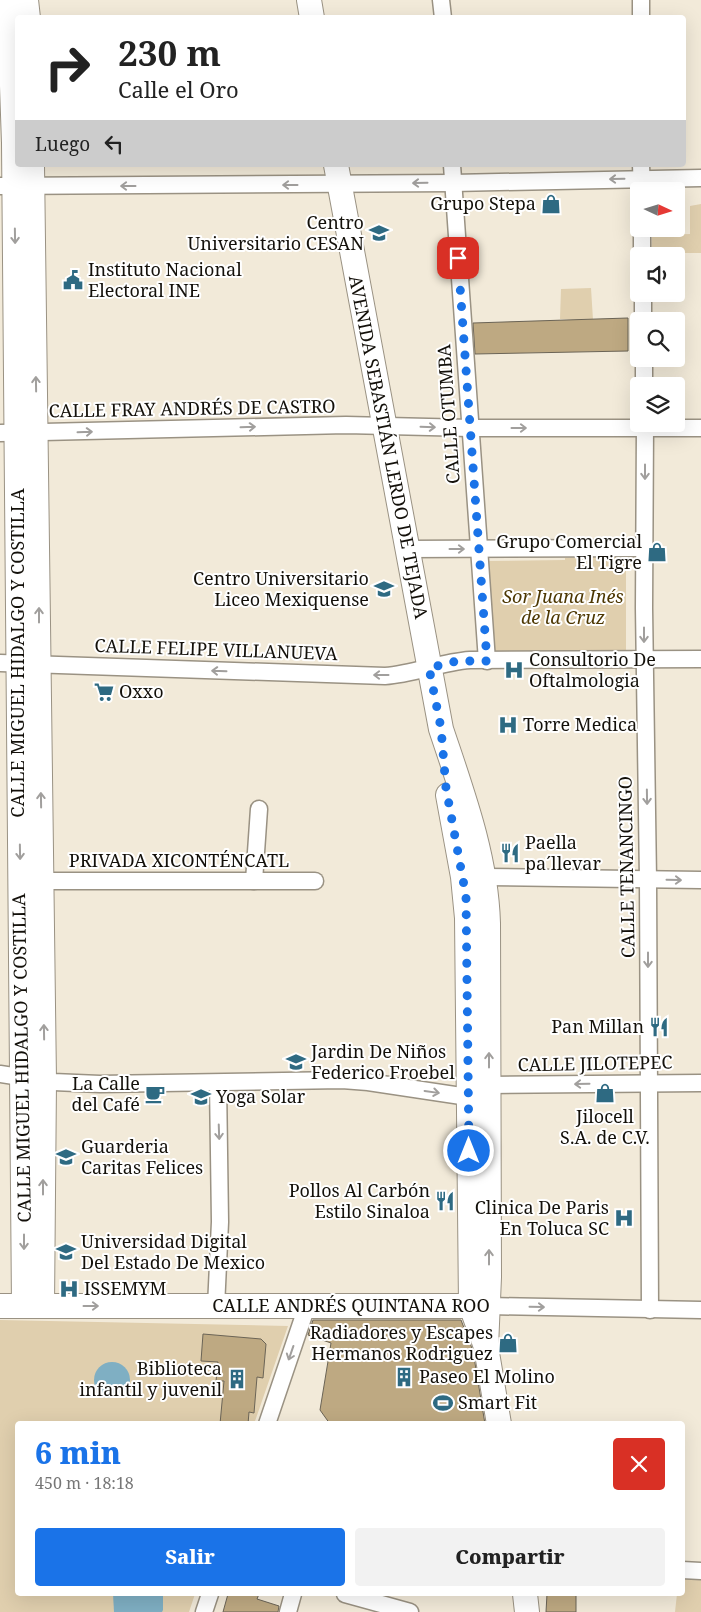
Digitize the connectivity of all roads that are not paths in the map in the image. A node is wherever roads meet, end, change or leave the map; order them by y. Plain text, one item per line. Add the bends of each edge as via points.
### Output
1 (9, 0) edge
2 (26, 0) edge
3 (309, 0) edge
4 (441, 0) edge
5 (641, 0) edge
6 (28, 15) edge
7 (312, 15) edge
8 (443, 15) edge
9 (641, 15) edge
10 (15, 116) edge
11 (19, 167) edge
12 (452, 167) edge
13 (338, 175) edge
14 (642, 178) edge
15 (701, 178) edge
16 (20, 181) edge
17 (453, 183) junction
18 (385, 426) junction
19 (630, 426) edge
20 (685, 427) edge
21 (470, 428) junction
22 (701, 428) edge
23 (645, 432) edge
24 (18, 433) edge
25 (644, 548) junction
26 (408, 549) junction
27 (478, 549) junction
28 (701, 659) edge
29 (644, 660) junction
30 (487, 661) junction
31 (19, 663) edge
32 (429, 668) junction
33 (441, 728) junction
34 (259, 809) dead end
35 (485, 877) junction
36 (648, 880) junction
37 (701, 880) edge
38 (42, 881) junction
39 (254, 881) junction
40 (315, 881) dead end
41 (0, 1074) edge
42 (34, 1079) junction
43 (218, 1083) junction
44 (648, 1083) junction
45 (701, 1083) edge
46 (489, 1085) junction
47 (468, 1097) junction
48 (0, 1306) edge
49 (33, 1306) junction
50 (306, 1306) junction
51 (480, 1306) junction
52 (216, 1307) junction
53 (650, 1310) junction
54 (701, 1310) edge
55 (268, 1421) edge
56 (498, 1421) edge
57 (685, 1570) edge
58 (701, 1571) edge
59 (209, 1596) edge
60 (292, 1596) edge
61 (352, 1596) edge
62 (525, 1596) edge
63 (204, 1612) edge
64 (288, 1612) edge
65 (410, 1612) edge
66 (528, 1612) edge

1 - 10 main road, CALLE MIGUEL HIDALGO Y COSTILLA
2 - 6 main road
3 - 7 main road
4 - 8 street
5 - 9 street
11 - 16 main road, CALLE MIGUEL HIDALGO Y COSTILLA
12 - 17 street, CALLE OTUMBA
13 -> 16 street
17 -> 13 street
13 - 18 main road, AVENIDA SEBASTIÁN LERDO DE TEJADA
14 - 15 street
14 -> 17 street
16 - 24 main road, CALLE MIGUEL HIDALGO Y COSTILLA
17 - 21 street, CALLE OTUMBA
18 -> 21 street, CALLE FRAY ANDRÉS DE CASTRO
24 -> 18 street, CALLE FRAY ANDRÉS DE CASTRO
18 - 26 main road, AVENIDA SEBASTIÁN LERDO DE TEJADA
21 -> 19 street, CALLE FRAY ANDRÉS DE CASTRO
20 - 22 street, CALLE FRAY ANDRÉS DE CASTRO
21 - 27 street, CALLE OTUMBA
23 -> 25 street, CALLE TENANCINGO
24 - 31 main road, CALLE MIGUEL HIDALGO Y COSTILLA
25 - 27 street
25 -> 29 street, CALLE TENANCINGO
26 -> 27 street
26 - 32 main road, AVENIDA SEBASTIÁN LERDO DE TEJADA
27 - 30 street, CALLE OTUMBA
28 - 29 street, CALLE FELIPE VILLANUEVA
29 - 30 street, CALLE FELIPE VILLANUEVA
29 -> 36 street, CALLE TENANCINGO
30 - 32 street, CALLE FELIPE VILLANUEVA via 457,661
32 -> 31 street, CALLE FELIPE VILLANUEVA via 385,676
38 -> 31 main road, CALLE MIGUEL HIDALGO Y COSTILLA
31 -> 42 main road, CALLE MIGUEL HIDALGO Y COSTILLA
32 - 33 main road, AVENIDA SEBASTIÁN LERDO DE TEJADA
33 - 35 main road, AVENIDA SEBASTIÁN LERDO DE TEJADA
33 - 47 main road, AVENIDA SEBASTIÁN LERDO DE TEJADA via 446,788 467,911
34 - 39 street
35 - 36 street
46 -> 35 main road, AVENIDA SEBASTIÁN LERDO DE TEJADA
36 -> 37 street
36 -> 44 street, CALLE TENANCINGO
38 - 39 street, PRIVADA XICONTÉNCATL
42 -> 38 main road, CALLE MIGUEL HIDALGO Y COSTILLA
39 - 40 street, PRIVADA XICONTÉNCATL
41 - 42 street
42 - 43 street via 100,1084
42 - 49 main road, CALLE MIGUEL HIDALGO Y COSTILLA
43 -> 47 street via 342,1080
43 -> 52 street via 220,1222
44 - 45 street, CALLE JILOTEPEC
44 -> 46 street, CALLE JILOTEPEC
44 - 53 street, CALLE TENANCINGO
51 -> 46 main road, AVENIDA SEBASTIÁN LERDO DE TEJADA
47 - 51 main road, AVENIDA SEBASTIÁN LERDO DE TEJADA
48 - 49 main road, CALLE ANDRÉS QUINTANA ROO
49 -> 52 main road, CALLE ANDRÉS QUINTANA ROO
50 - 51 main road, CALLE ANDRÉS QUINTANA ROO
50 - 52 main road, CALLE ANDRÉS QUINTANA ROO
50 -> 55 street
51 -> 53 street, CALLE ANDRÉS QUINTANA ROO
51 - 56 main road, AVENIDA SEBASTIÁN LERDO DE TEJADA
53 - 54 street, CALLE ANDRÉS QUINTANA ROO
57 - 58 street
59 - 63 street
60 - 64 street
61 - 65 street
62 - 66 main road

